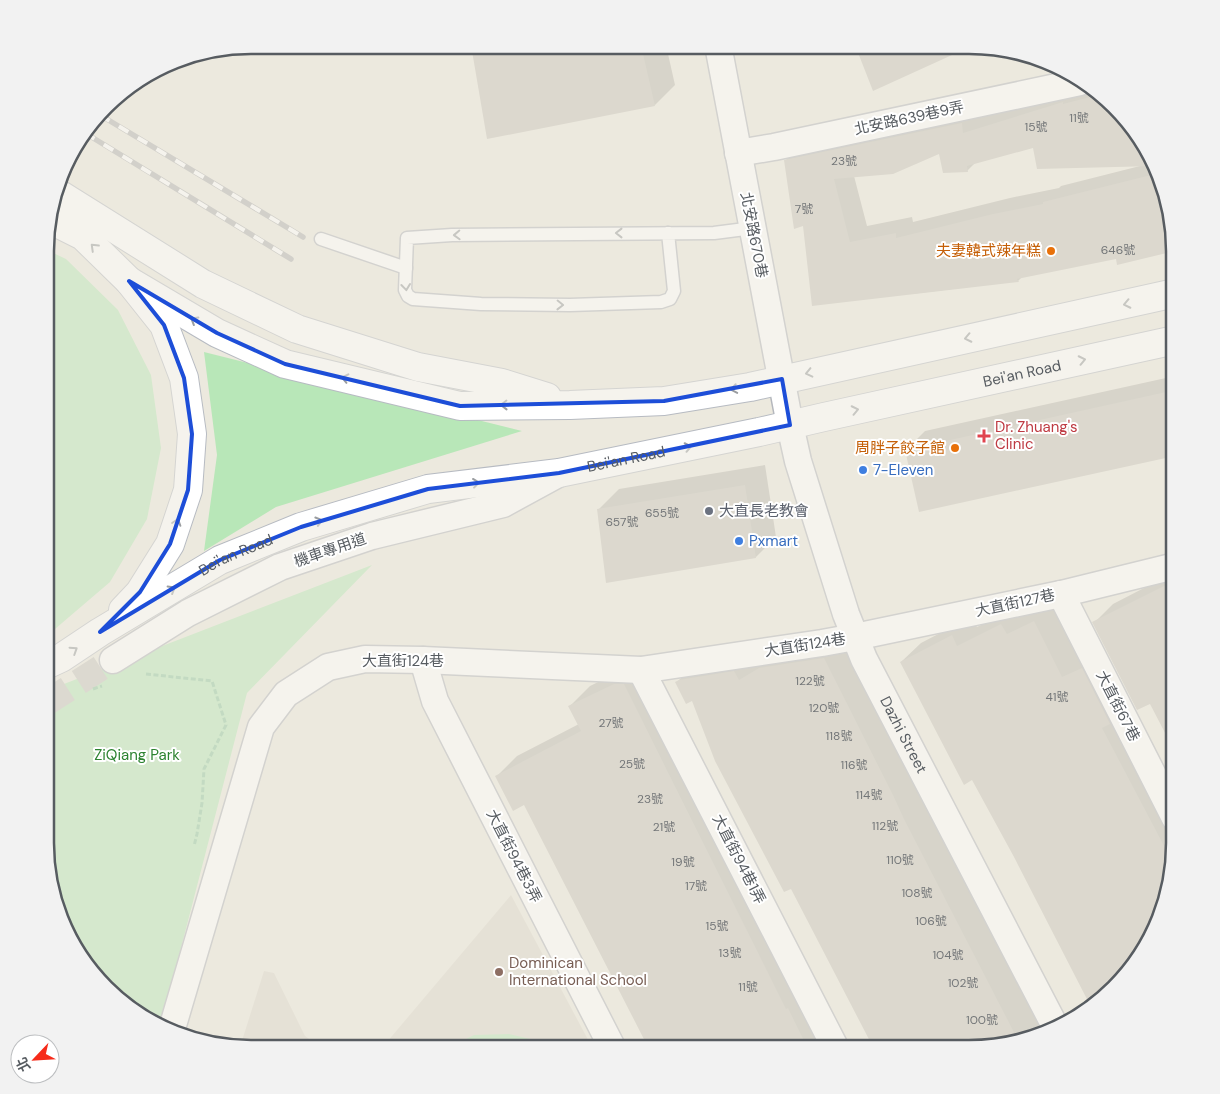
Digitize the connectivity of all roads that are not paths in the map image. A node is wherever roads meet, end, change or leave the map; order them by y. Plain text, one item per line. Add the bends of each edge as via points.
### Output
1 (720, 54) edge
2 (1073, 83) edge
3 (738, 153) junction
4 (62, 195) edge
5 (56, 222) edge
6 (753, 228) junction
7 (668, 233) junction
8 (320, 239) dead end
9 (406, 268) junction
10 (129, 281) junction
11 (1166, 295) edge
12 (1166, 342) edge
13 (782, 379) junction
14 (570, 405) junction
15 (790, 425) junction
16 (559, 473) junction
17 (1166, 568) edge
18 (1061, 594) junction
19 (100, 632) junction
20 (855, 637) junction
21 (113, 660) tunnel mouth
22 (423, 660) junction
23 (54, 661) edge
24 (641, 670) junction
25 (1166, 800) edge
26 (1053, 1021) edge
27 (173, 1024) edge
28 (608, 1040) edge
29 (831, 1040) edge

1 - 3 street, 北安路670巷
2 - 3 street, 北安路639巷9弄
3 - 6 street, 北安路670巷
4 - 14 main road via 202,284 297,329 418,367 502,383
10 -> 5 main road, Bei'an Road via 83,236
6 - 7 lane via 714,233
6 - 13 street, 北安路670巷
7 -> 9 lane via 407,238
9 -> 7 lane via 405,290 413,299 481,304 662,302 670,299 674,291
8 - 9 lane
14 -> 10 main road, Bei'an Road via 460,406 285,364 216,333
19 -> 10 main road, Bei'an Road via 140,592 170,544 188,490 192,434 184,378 164,325
11 -> 13 main road, Bei'an Road
15 -> 12 main road, Bei'an Road
13 -> 14 main road, Bei'an Road via 664,401
13 - 15 street, 北安路670巷
16 -> 15 main road, Bei'an Road
15 - 20 street, Dazhi Street via 798,461
19 -> 16 main road, Bei'an Road via 220,560 301,527 428,488
16 - 21 street, 機車專用道 via 503,504 372,536 280,567 188,613
17 - 18 street, 大直街127巷
18 - 20 street, 大直街127巷
18 - 25 street, 大直街67巷
23 -> 19 main road, Bei'an Road
20 - 24 street, 大直街124巷
20 - 26 street, Dazhi Street
22 - 24 street, 大直街124巷
22 - 27 street, 大直街124巷 via 365,658 328,667 286,694 261,727
22 - 28 street, 大直街94巷3弄 via 435,701
24 - 29 street, 大直街94巷1弄

